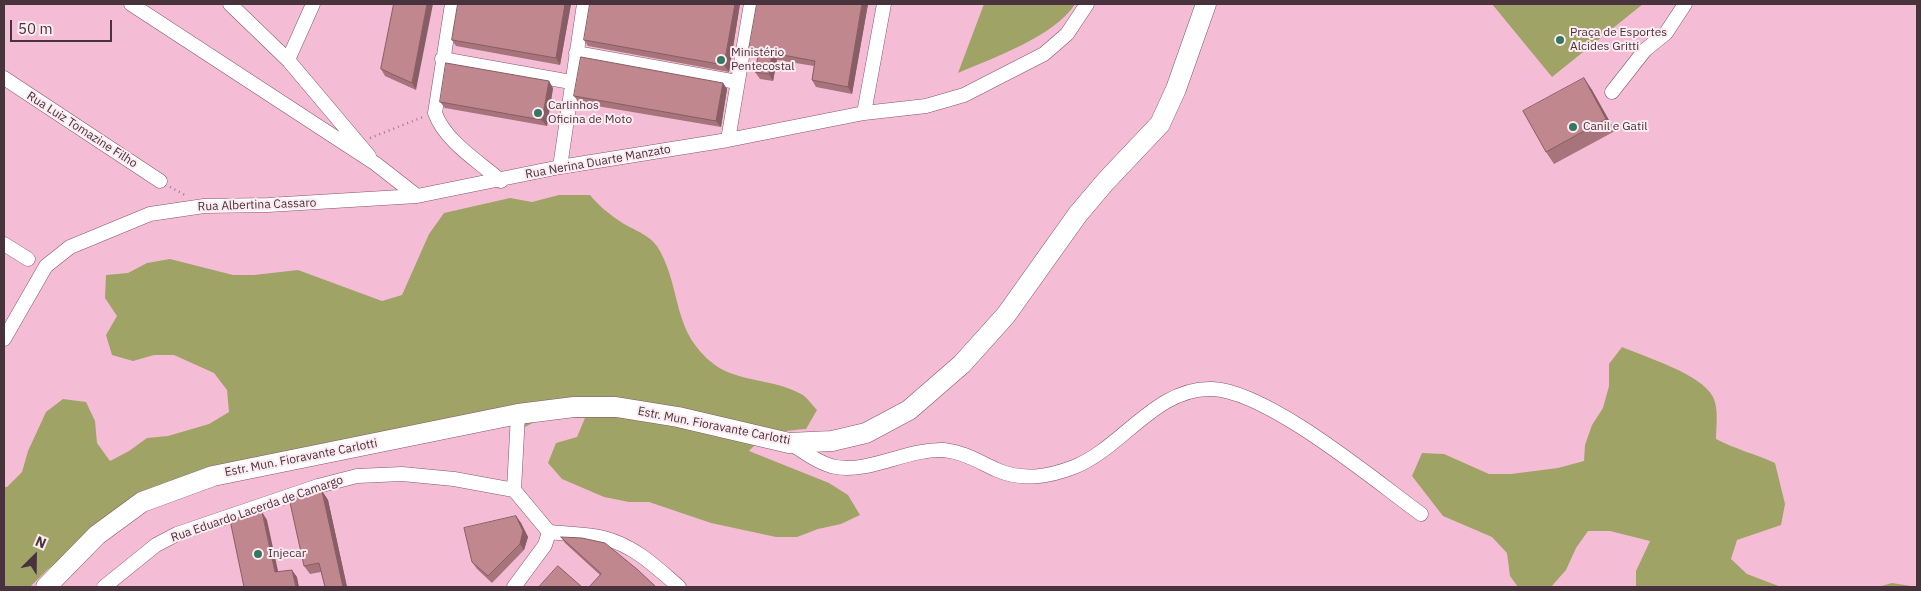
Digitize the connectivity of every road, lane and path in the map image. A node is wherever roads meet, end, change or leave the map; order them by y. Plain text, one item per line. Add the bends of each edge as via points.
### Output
1 (132, 4) edge
2 (230, 4) edge
3 (313, 4) edge
4 (452, 4) edge
5 (584, 4) edge
6 (751, 4) edge
7 (884, 4) edge
8 (1087, 4) edge
9 (1206, 4) edge
10 (1685, 4) edge
11 (576, 53) junction
12 (442, 59) junction
13 (288, 60) junction
14 (4, 78) edge
15 (572, 82) junction
16 (737, 82) junction
17 (1612, 92) dead end
18 (435, 113) junction
19 (864, 113) junction
20 (728, 140) junction
21 (359, 142) junction
22 (376, 164) junction
23 (560, 167) junction
24 (160, 181) joint
25 (501, 181) junction
26 (417, 196) junction
27 (204, 206) junction
28 (4, 244) edge
29 (28, 259) dead end
30 (4, 339) edge
31 (518, 414) junction
32 (789, 443) junction
33 (514, 490) junction
34 (1421, 514) dead end
35 (550, 532) junction
36 (46, 587) edge
37 (104, 587) edge
38 (514, 587) edge
39 (679, 587) edge

1 - 22 street
2 - 13 street
3 - 13 street
4 - 12 street
5 - 11 street
6 - 16 street
7 - 19 street
8 - 19 street, Rua Nerina Duarte Manzato via 1067,34 1044,54 998,79 964,95 926,106
9 - 32 street, Estr. Mun. Fioravante Carlotti via 1171,103 1160,124 1106,180 1006,315 962,364 909,410 866,433 832,441
10 - 17 street via 1666,33 1645,50
11 - 15 street
11 - 16 street
12 - 15 street
12 - 18 street
13 - 21 street
14 - 24 street, Rua Luiz Tomazine Filho
15 - 23 street
16 - 20 street
18 - 21 path
18 - 25 street via 439,125 457,144
19 - 20 street, Rua Nerina Duarte Manzato
20 - 23 street, Rua Nerina Duarte Manzato
21 - 22 street
22 - 26 street
23 - 25 street, Rua Nerina Duarte Manzato
24 - 27 path
25 - 26 street, Rua Nerina Duarte Manzato
26 - 27 street, Rua Albertina Cassaro
27 - 30 street, Rua Albertina Cassaro via 150,214 70,247 46,266
28 - 29 street
31 - 32 street, Estr. Mun. Fioravante Carlotti via 616,407
31 - 33 street
31 - 36 street, Estr. Mun. Fioravante Carlotti via 213,476 142,502 97,535
32 - 34 street via 838,468 944,450 960,453 999,471 1038,478 1094,458 1138,421 1182,394 1197,389 1214,389 1247,397 1290,420
33 - 35 street
33 - 37 street, Rua Eduardo Lacerda de Camargo via 402,474 357,476 177,534 156,545
35 - 38 street via 545,545
35 - 39 street via 604,538 633,549

